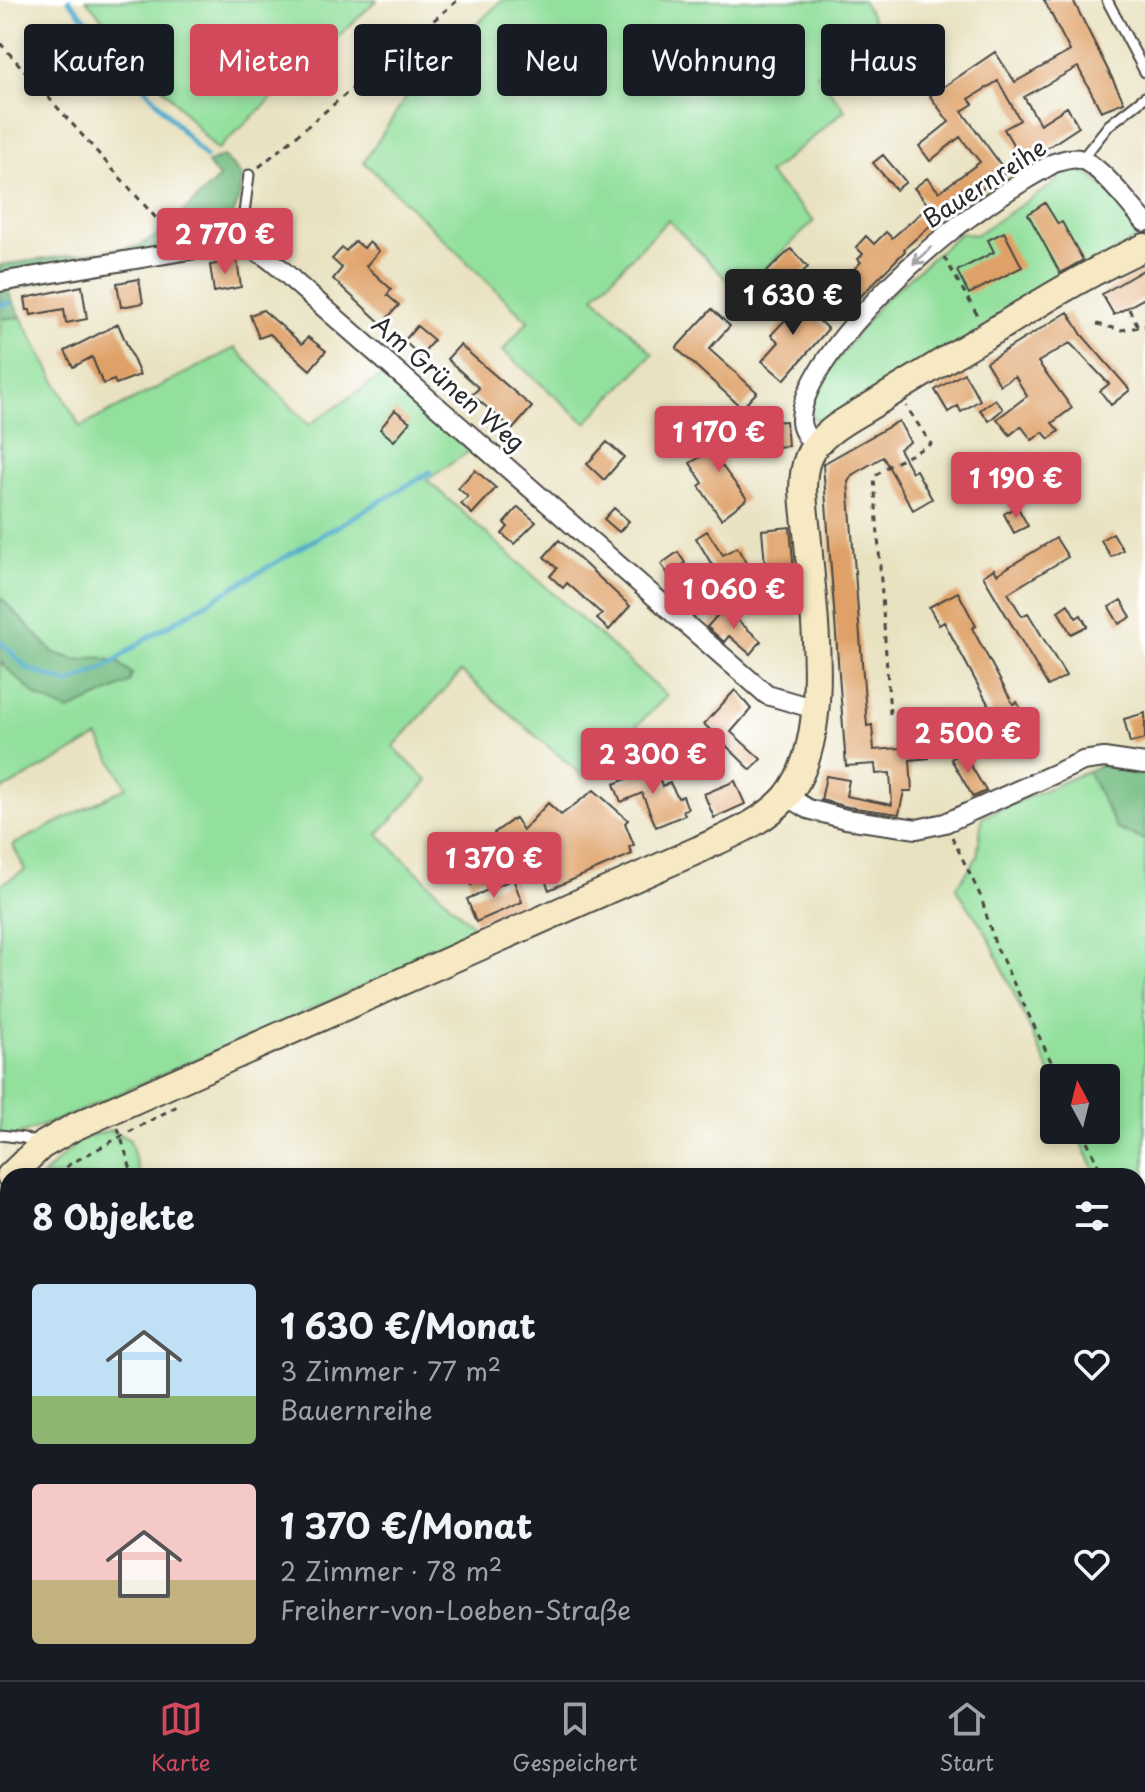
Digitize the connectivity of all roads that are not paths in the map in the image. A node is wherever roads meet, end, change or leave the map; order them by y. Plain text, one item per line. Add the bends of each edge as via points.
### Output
1 (1107, 0) edge
2 (1145, 72) edge
3 (1145, 97) edge
4 (1082, 159) junction
5 (249, 175) road end
6 (1145, 222) edge
7 (240, 243) junction
8 (1145, 247) edge
9 (0, 282) edge
10 (815, 446) junction
11 (815, 709) junction
12 (1145, 764) edge
13 (787, 796) junction
14 (0, 1135) edge
15 (41, 1146) junction
16 (18, 1168) edge

1 - 2 lane
3 - 4 lane via 1109,125
4 - 6 street, Bauernreihe
4 -> 10 street, Bauernreihe via 1054,163 969,216 879,298 832,351 805,395 801,421
5 - 7 lane
7 - 9 street
7 - 11 street, Am Grünen Weg via 272,260 767,695
8 - 10 main road via 988,335 832,430
10 - 11 main road via 804,487 817,657
11 - 13 main road via 807,758
12 - 13 street via 1104,758 1083,761 945,823 917,829 846,819 808,809
13 - 15 main road via 735,833 100,1115
14 - 15 lane
15 - 16 main road

